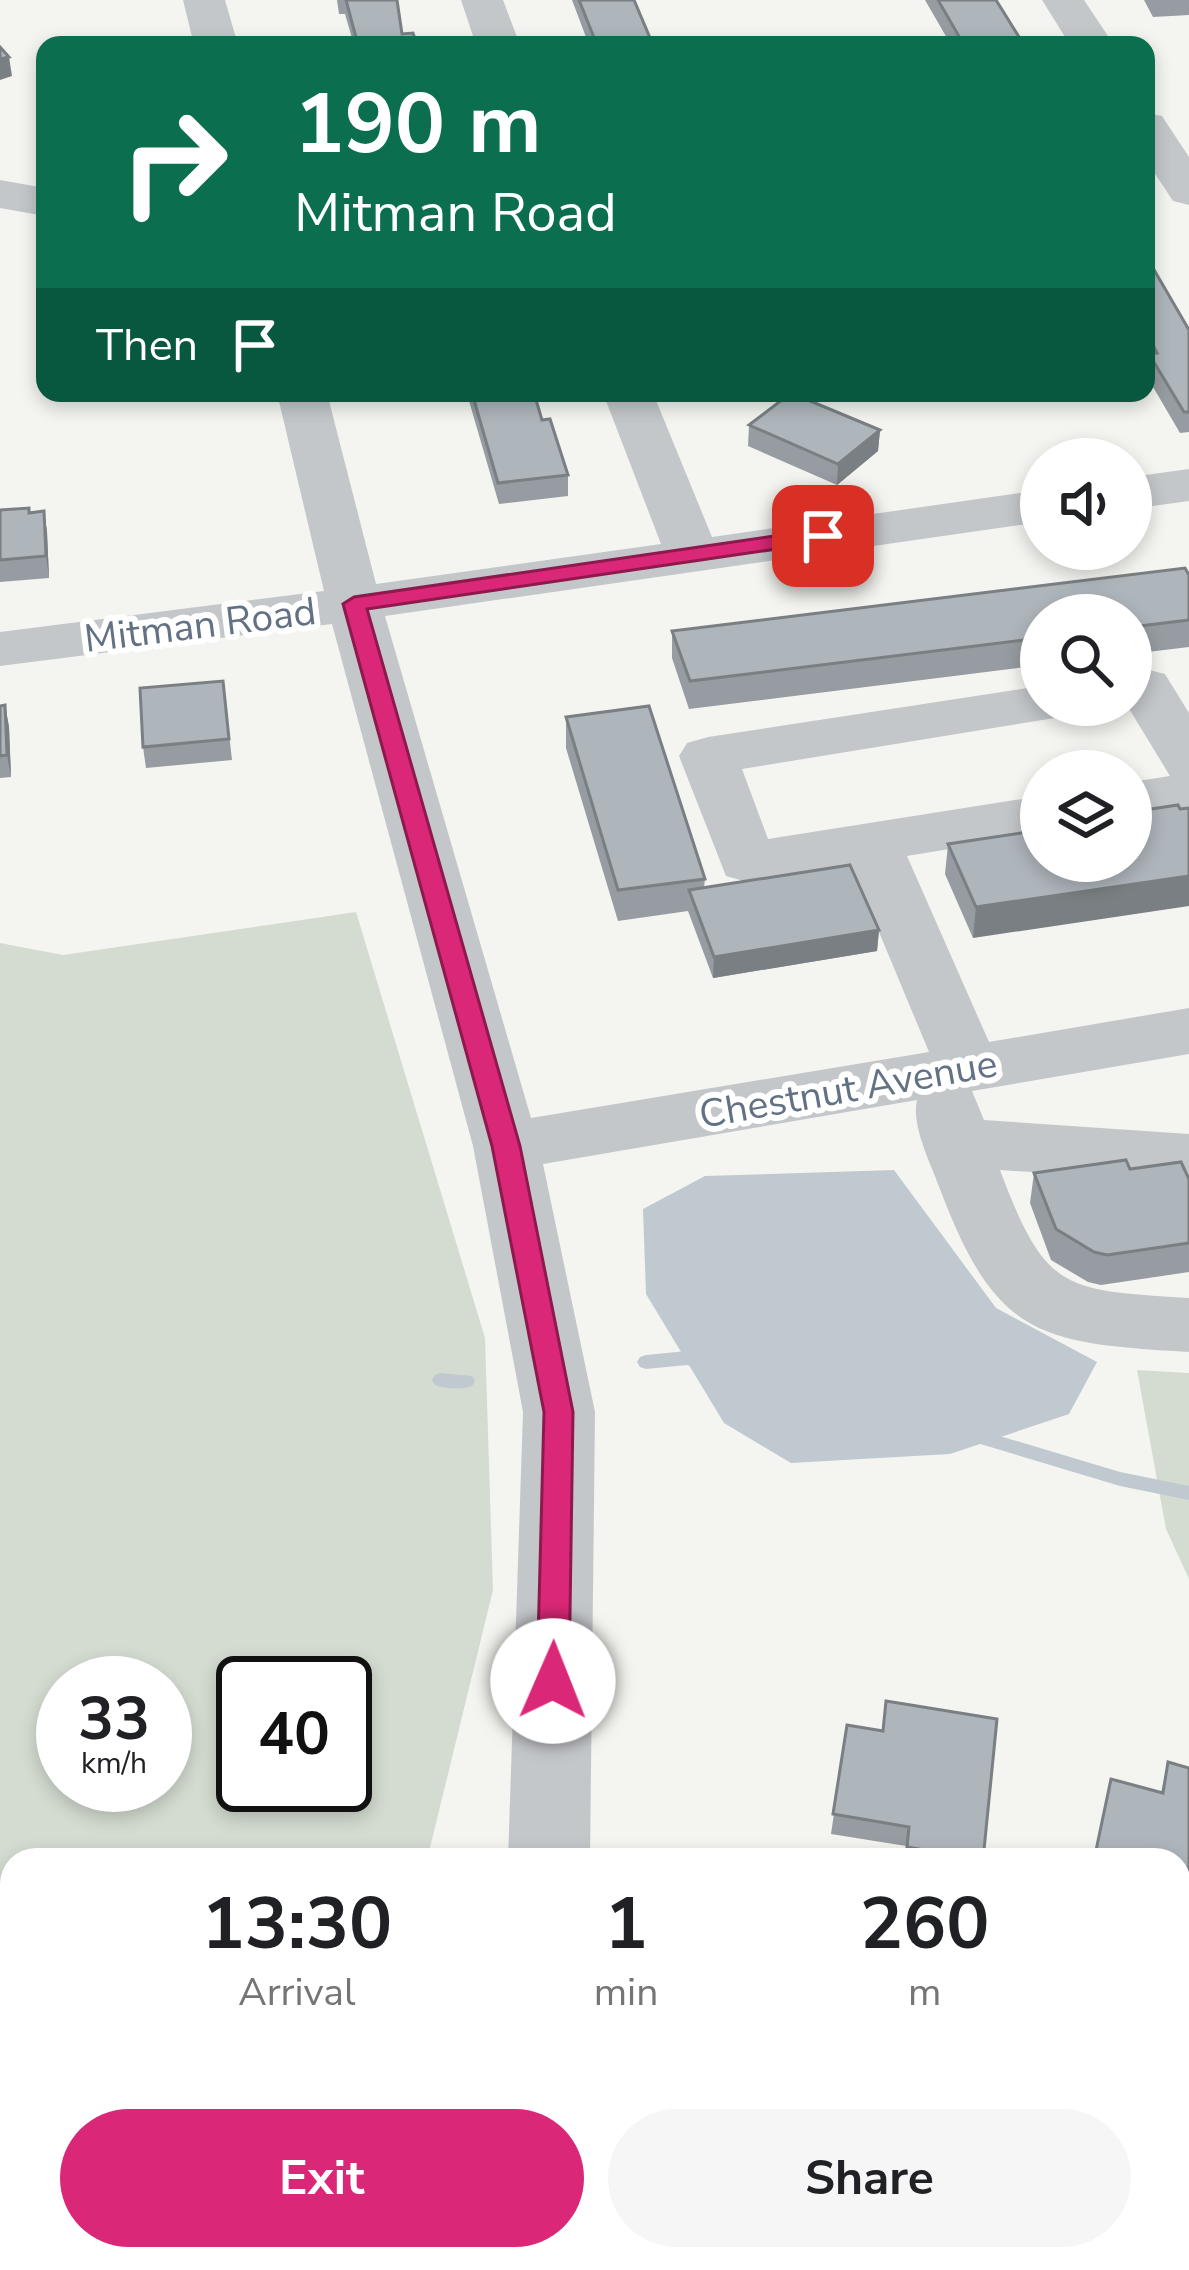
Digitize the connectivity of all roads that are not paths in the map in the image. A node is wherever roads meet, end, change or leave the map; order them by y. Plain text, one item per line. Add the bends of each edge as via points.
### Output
1 (204, 0) edge
2 (482, 0) edge
3 (1063, 0) edge
4 (213, 36) edge
5 (495, 36) edge
6 (1086, 36) edge
7 (1155, 147) edge
8 (1172, 185) edge
9 (0, 194) edge
10 (36, 200) edge
11 (304, 402) edge
12 (632, 402) edge
13 (1189, 485) edge
14 (1152, 491) edge
15 (1020, 509) edge
16 (692, 554) junction
17 (354, 604) junction
18 (0, 649) edge
19 (1152, 699) edge
20 (1020, 707) edge
21 (1189, 762) edge
22 (1189, 792) edge
23 (1152, 798) edge
24 (1020, 818) edge
25 (871, 842) junction
26 (1189, 1030) edge
27 (953, 1070) junction
28 (957, 1143) junction
29 (506, 1146) junction
30 (1189, 1158) edge
31 (1189, 1324) edge
32 (549, 1848) edge

1 - 4 street
2 - 5 street
3 - 6 street
7 - 8 street
9 - 10 street
11 - 17 street
12 - 16 street
13 - 14 street
15 - 16 street, Mitman Road
16 - 17 street, Mitman Road
17 - 18 street, Mitman Road
17 - 29 street
19 - 21 street
20 - 25 street via 708,756 747,862
22 - 23 street
24 - 25 street
25 - 27 street
26 - 27 street, Chestnut Avenue
27 - 28 street
27 - 29 street, Chestnut Avenue
28 - 30 street
28 - 31 street via 987,1223 1019,1278 1053,1307
29 - 32 street via 559,1412

